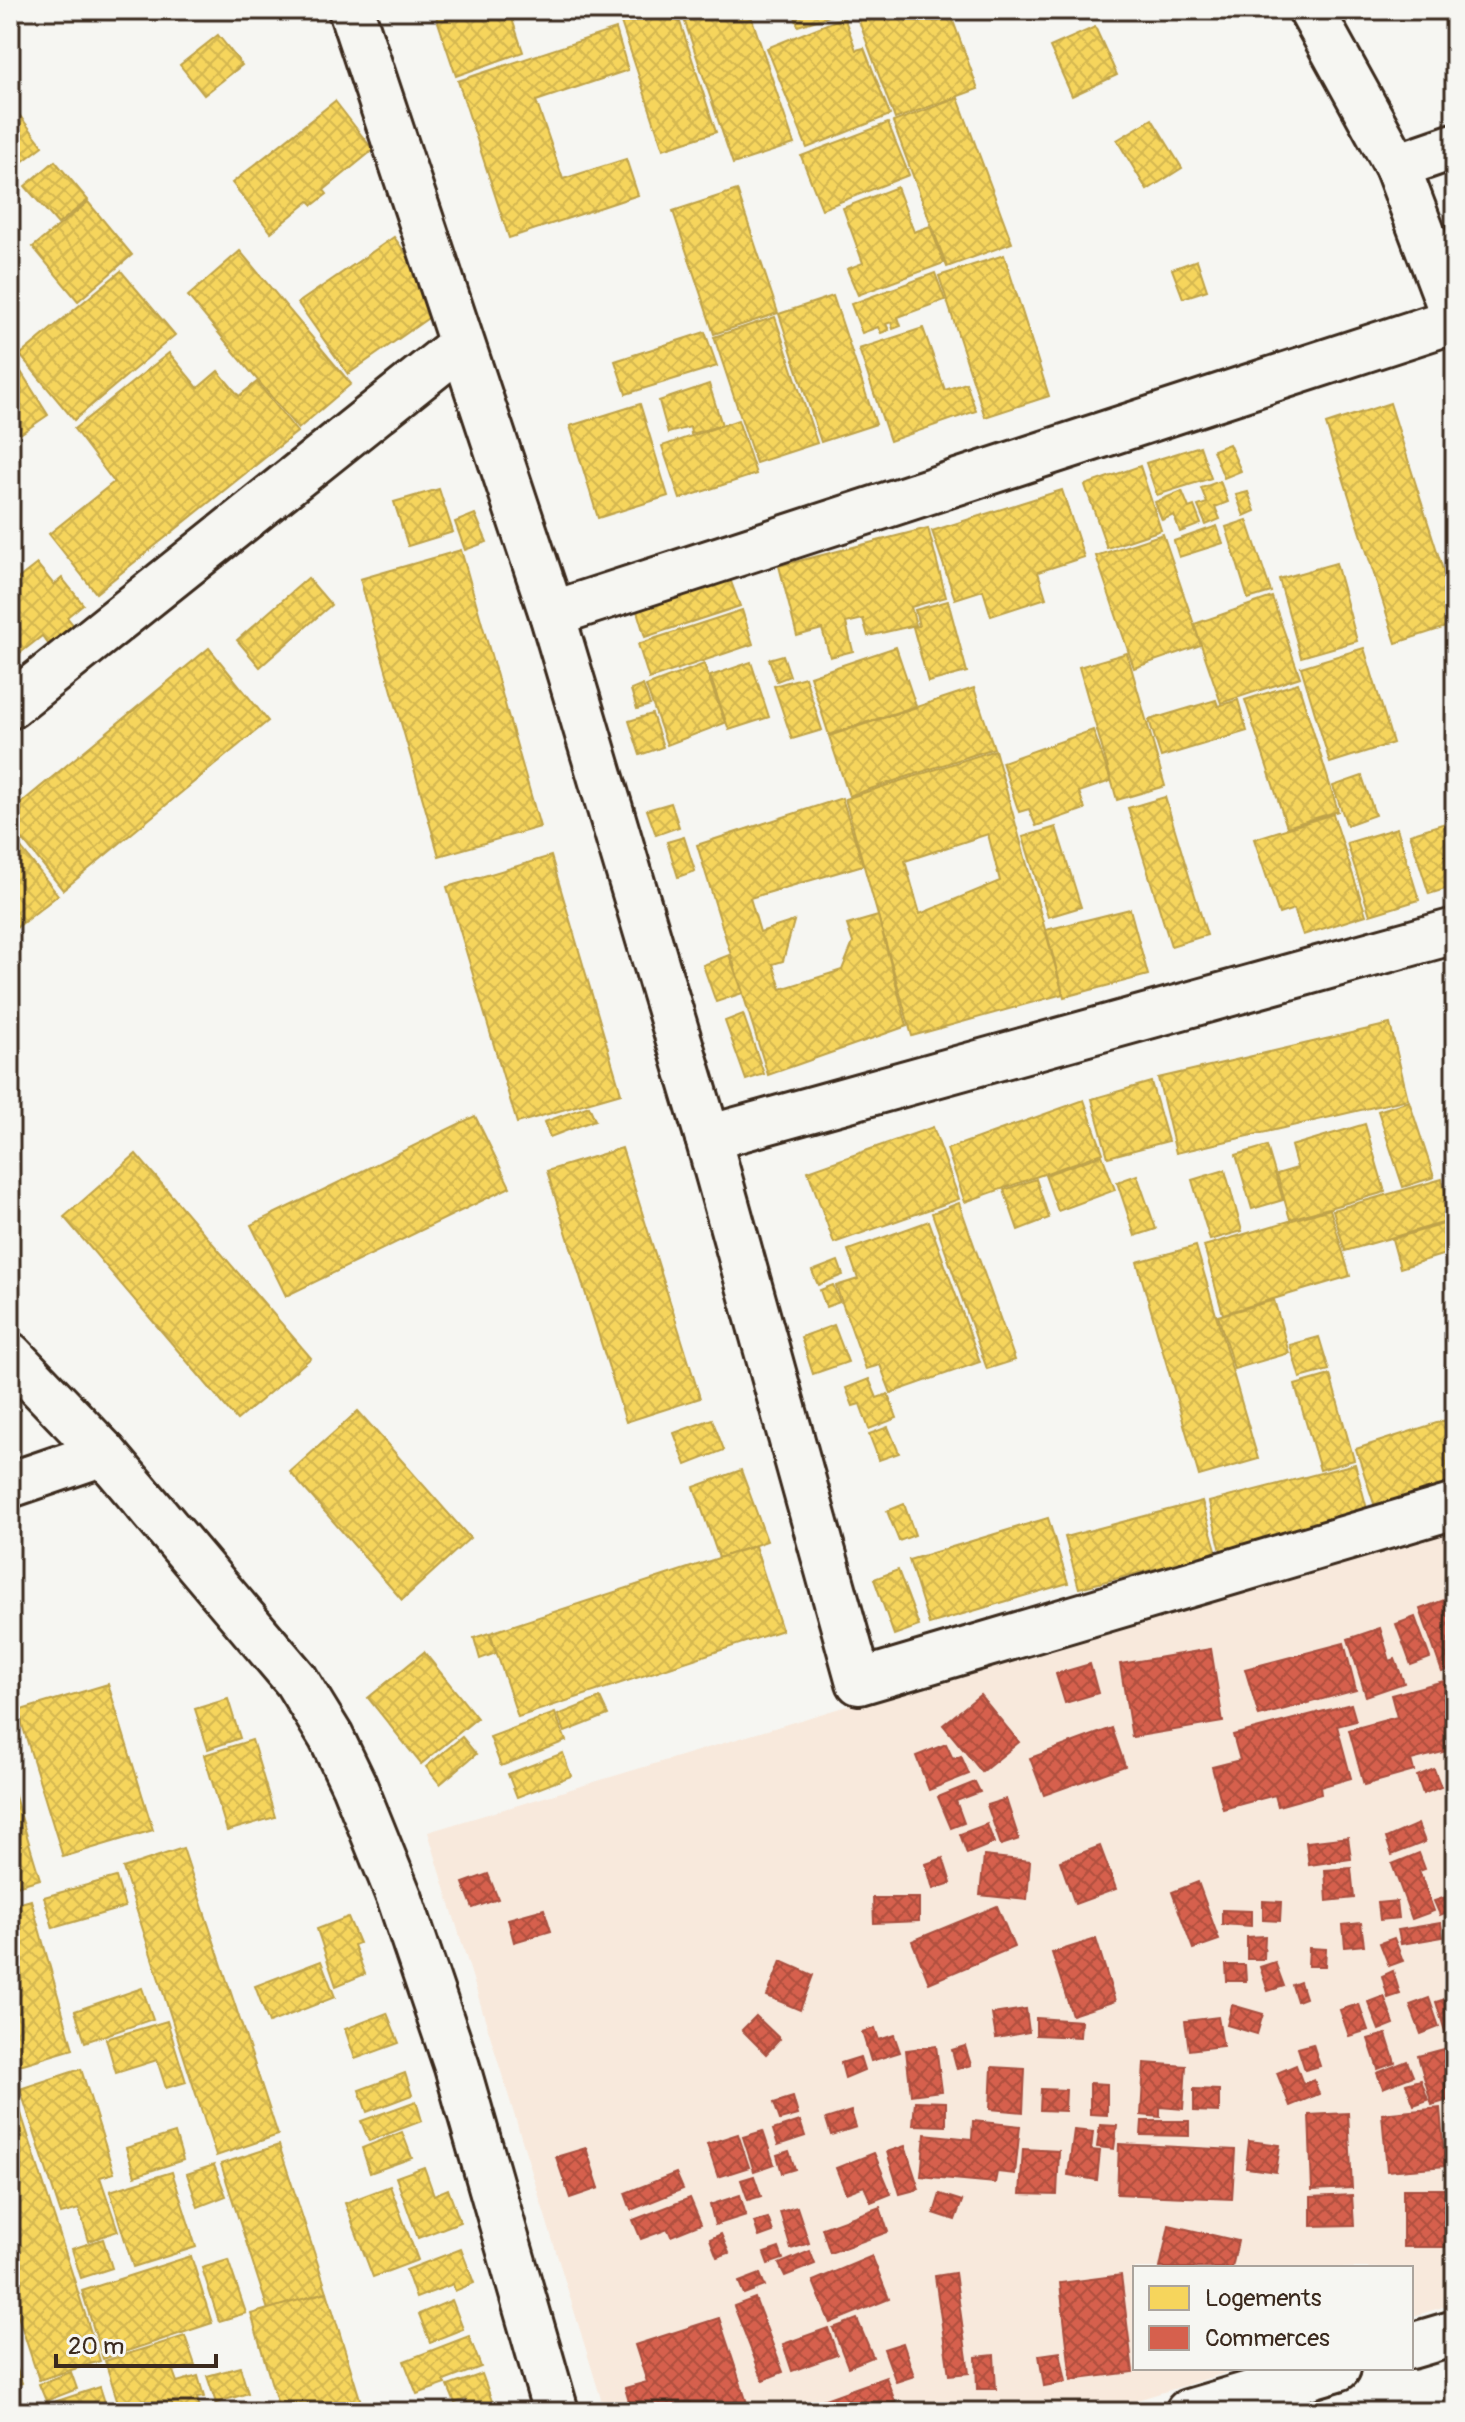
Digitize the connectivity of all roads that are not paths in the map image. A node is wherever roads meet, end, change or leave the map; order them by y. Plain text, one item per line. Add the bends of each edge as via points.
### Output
1 (351, 10) edge
2 (1311, 10) edge
3 (1455, 146) edge
4 (1397, 166) junction
5 (1455, 320) edge
6 (461, 345) junction
7 (552, 614) junction
8 (10, 706) edge
9 (1455, 931) edge
10 (708, 1138) junction
11 (10, 1355) edge
12 (104, 1453) junction
13 (10, 1485) edge
14 (1455, 1506) edge
15 (1455, 2333) edge
16 (1413, 2345) edge
17 (1331, 2370) edge
18 (556, 2412) edge
19 (1188, 2412) edge

1 - 6 street
2 - 4 street
3 - 4 street
4 - 5 street
5 - 7 street
6 - 7 street
6 - 8 street
7 - 10 street
9 - 10 street
10 - 14 street via 859,1682
11 - 12 street
12 - 13 street
12 - 18 street via 296,1680 354,1785 400,1899 457,2067
15 - 16 street
17 - 19 street

